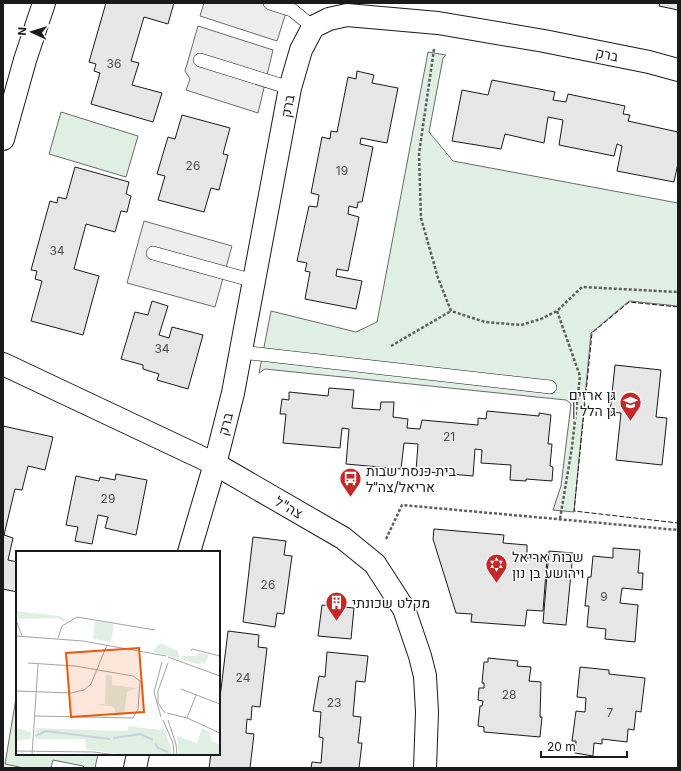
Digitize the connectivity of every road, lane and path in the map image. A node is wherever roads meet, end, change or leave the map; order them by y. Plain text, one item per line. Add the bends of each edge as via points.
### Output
1 (44, 3) edge
2 (270, 3) edge
3 (313, 27) junction
4 (434, 48) dead end
5 (200, 60) dead end
6 (678, 70) edge
7 (290, 88) junction
8 (3, 139) edge
9 (153, 253) dead end
10 (254, 281) junction
11 (678, 292) edge
12 (451, 310) junction
13 (557, 311) junction
14 (241, 352) junction
15 (3, 364) edge
16 (357, 366) junction
17 (550, 387) dead end
18 (215, 464) junction
19 (560, 519) junction
20 (678, 530) edge
21 (386, 539) dead end
22 (189, 551) edge
23 (138, 755) edge
24 (135, 768) edge
25 (425, 768) edge

1 - 8 street
2 - 3 lane via 292,10
3 - 6 street, ברק via 329,19 347,15 438,23 544,41
3 - 7 street, ברק via 301,50
4 - 12 path via 419,154 421,218 438,278
5 - 7 lane
7 - 10 street, ברק
9 - 10 lane
10 - 14 street, ברק
11 - 13 path via 582,287
12 - 13 path via 485,322 521,325
12 - 16 path
13 - 19 path via 580,376
14 - 16 lane
14 - 18 street, ברק
15 - 18 street, צה"ל
16 - 17 lane
18 - 22 street, ברק
18 - 25 street, צה"ל via 343,538 375,564 404,609 425,676
19 - 20 path
19 - 21 path via 402,505
23 - 24 street

